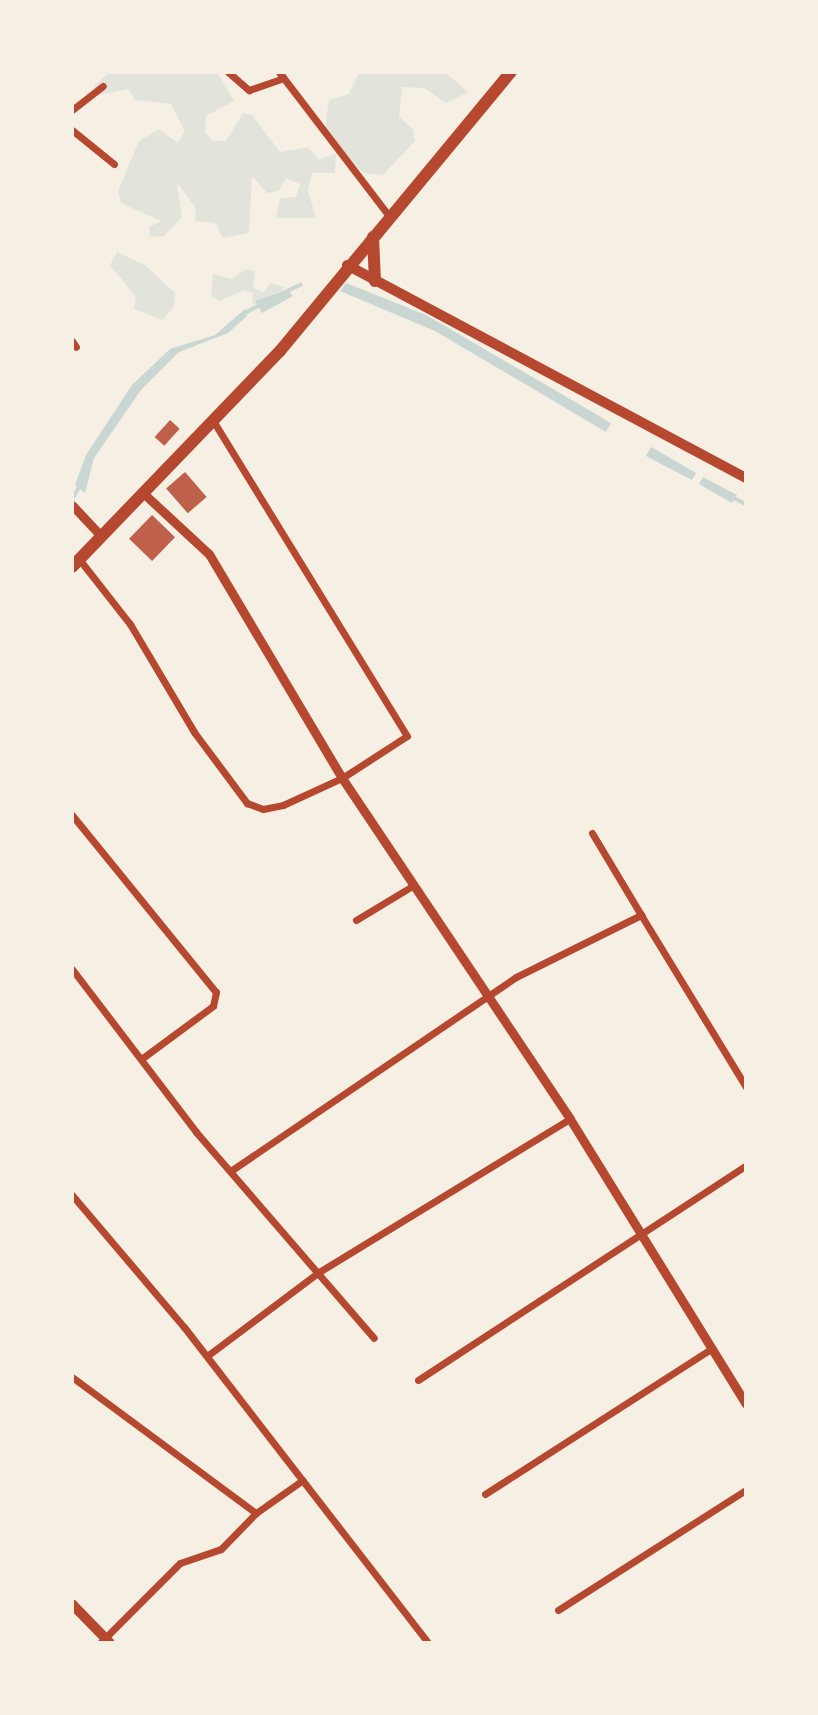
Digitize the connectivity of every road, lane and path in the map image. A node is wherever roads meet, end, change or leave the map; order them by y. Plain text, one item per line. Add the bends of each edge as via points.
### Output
1 (228, 72) edge
2 (511, 72) edge
3 (281, 75) edge
4 (103, 86) dead end
5 (72, 110) edge
6 (72, 130) edge
7 (114, 164) dead end
8 (389, 216) junction
9 (374, 234) junction
10 (347, 265) junction
11 (375, 281) junction
12 (212, 419) junction
13 (746, 478) edge
14 (142, 492) junction
15 (72, 505) edge
16 (101, 536) junction
17 (75, 563) edge
18 (342, 778) junction
19 (72, 815) edge
20 (592, 833) dead end
21 (414, 885) junction
22 (642, 915) junction
23 (356, 919) dead end
24 (72, 969) edge
25 (488, 996) junction
26 (141, 1059) junction
27 (746, 1087) edge
28 (570, 1119) junction
29 (746, 1165) edge
30 (232, 1170) junction
31 (72, 1195) edge
32 (643, 1236) junction
33 (319, 1272) junction
34 (374, 1338) dead end
35 (712, 1348) junction
36 (207, 1356) junction
37 (72, 1377) edge
38 (418, 1380) dead end
39 (746, 1404) edge
40 (303, 1480) junction
41 (746, 1490) edge
42 (485, 1494) dead end
43 (256, 1513) junction
44 (72, 1604) edge
45 (558, 1610) dead end
46 (105, 1642) edge
47 (428, 1643) edge

1 - 3 street via 248,90
2 - 8 main road
3 - 8 street
4 - 5 street
6 - 7 street
8 - 9 main road
9 - 10 main road
9 - 11 main road via 369,258
10 - 11 main road
10 - 12 main road via 280,351
11 - 13 main road
12 - 14 main road
12 - 18 street via 407,736
14 - 16 main road
14 - 18 street via 209,554
15 - 16 street
16 - 17 main road
17 - 18 street via 130,624 194,732 247,803 263,809 283,805
18 - 21 street
19 - 26 street via 216,992 213,1006
20 - 22 street
21 - 23 street
21 - 25 street
22 - 25 street
22 - 27 street
24 - 26 street
25 - 28 street
25 - 30 street
26 - 30 street
28 - 32 street
28 - 33 street
29 - 32 street
30 - 33 street
31 - 36 street
32 - 35 street
32 - 38 street
33 - 34 street
33 - 36 street
35 - 39 street
35 - 42 street
36 - 40 street
37 - 43 street
40 - 43 street
40 - 47 street
41 - 45 street
43 - 46 street via 221,1549 180,1563
44 - 46 main road

